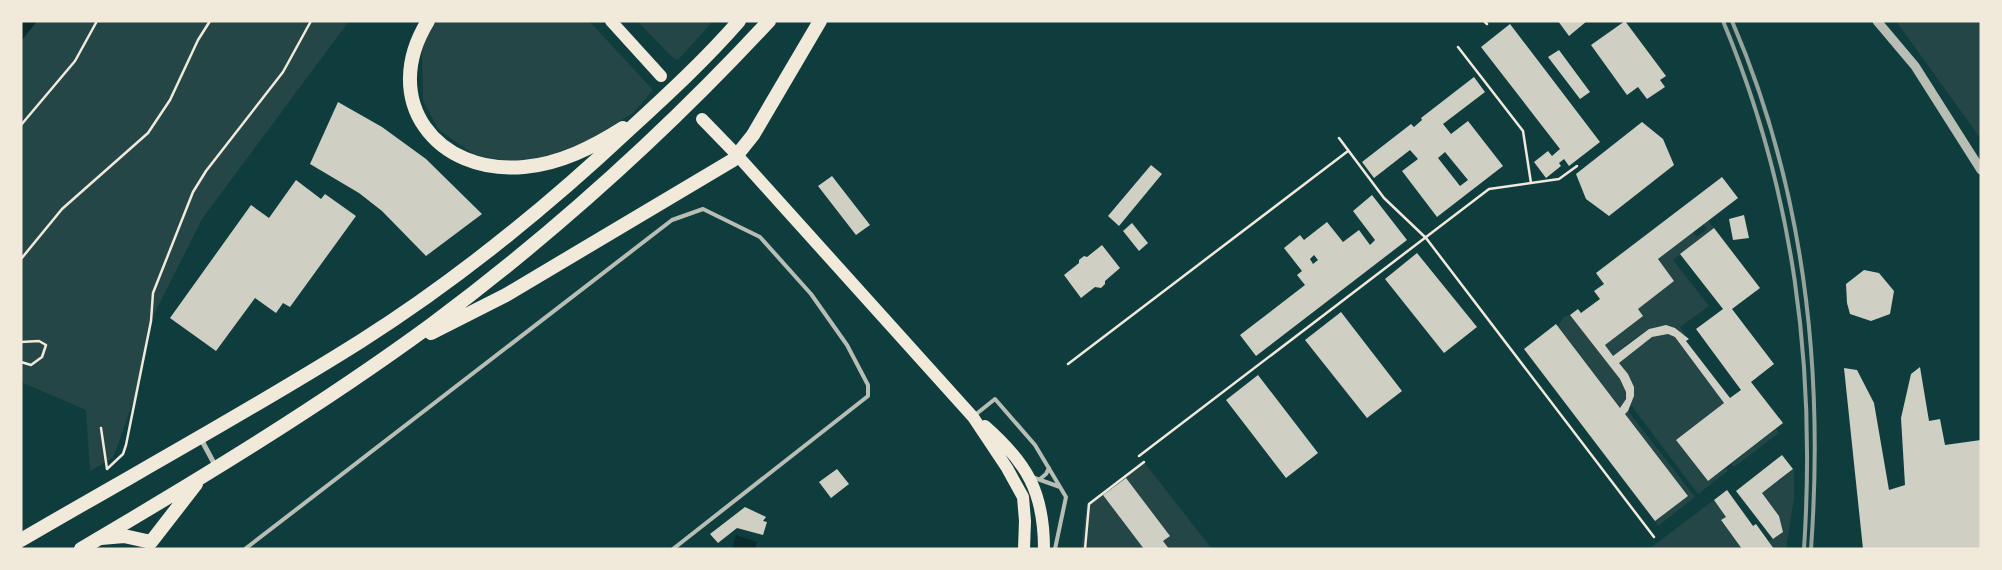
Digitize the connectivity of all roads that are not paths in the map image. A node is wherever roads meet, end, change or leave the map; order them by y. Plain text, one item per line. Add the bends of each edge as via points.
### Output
1 (428, 21) edge
2 (611, 21) edge
3 (733, 21) edge
4 (739, 21) edge
5 (769, 21) edge
6 (820, 21) edge
7 (1877, 21) edge
8 (723, 40) junction
9 (661, 76) dead end
10 (658, 103) junction
11 (702, 119) dead end
12 (738, 155) junction
13 (1981, 170) edge
14 (390, 353) junction
15 (973, 417) junction
16 (200, 436) junction
17 (216, 467) junction
18 (1007, 468) junction
19 (1049, 468) junction
20 (202, 476) junction
21 (1035, 477) junction
22 (1060, 487) junction
23 (98, 538) junction
24 (21, 540) edge
25 (153, 545) edge
26 (80, 549) edge
27 (245, 549) edge
28 (673, 549) edge
29 (1024, 549) edge
30 (1044, 549) edge
31 (1055, 549) edge

1 - 10 highway via 420,34 412,61 410,81 416,110 425,130 440,145 475,164 498,168 522,167 564,158 613,134
2 - 9 main road
3 - 8 highway
4 - 8 highway
5 - 14 highway via 698,96 564,219 463,300
6 - 12 highway
7 - 13 street via 1915,66
8 - 10 highway
10 - 16 highway via 539,210 404,312 328,362
11 - 12 main road
12 - 14 highway via 506,295
12 - 15 main road
14 - 17 highway via 301,415
15 - 18 main road
15 - 19 lane via 995,399 1035,445
15 - 21 main road
16 - 17 street
16 - 24 highway
17 - 20 highway
18 - 21 lane
18 - 29 main road via 1023,497
19 - 21 lane via 1046,474
19 - 22 lane
20 - 23 highway
20 - 25 highway
21 - 22 lane
21 - 30 main road via 1042,510
22 - 31 lane via 1066,497
23 - 25 highway via 124,536
23 - 26 highway
27 - 28 lane via 672,220 704,209 760,237 811,294 847,345 868,385 868,396

